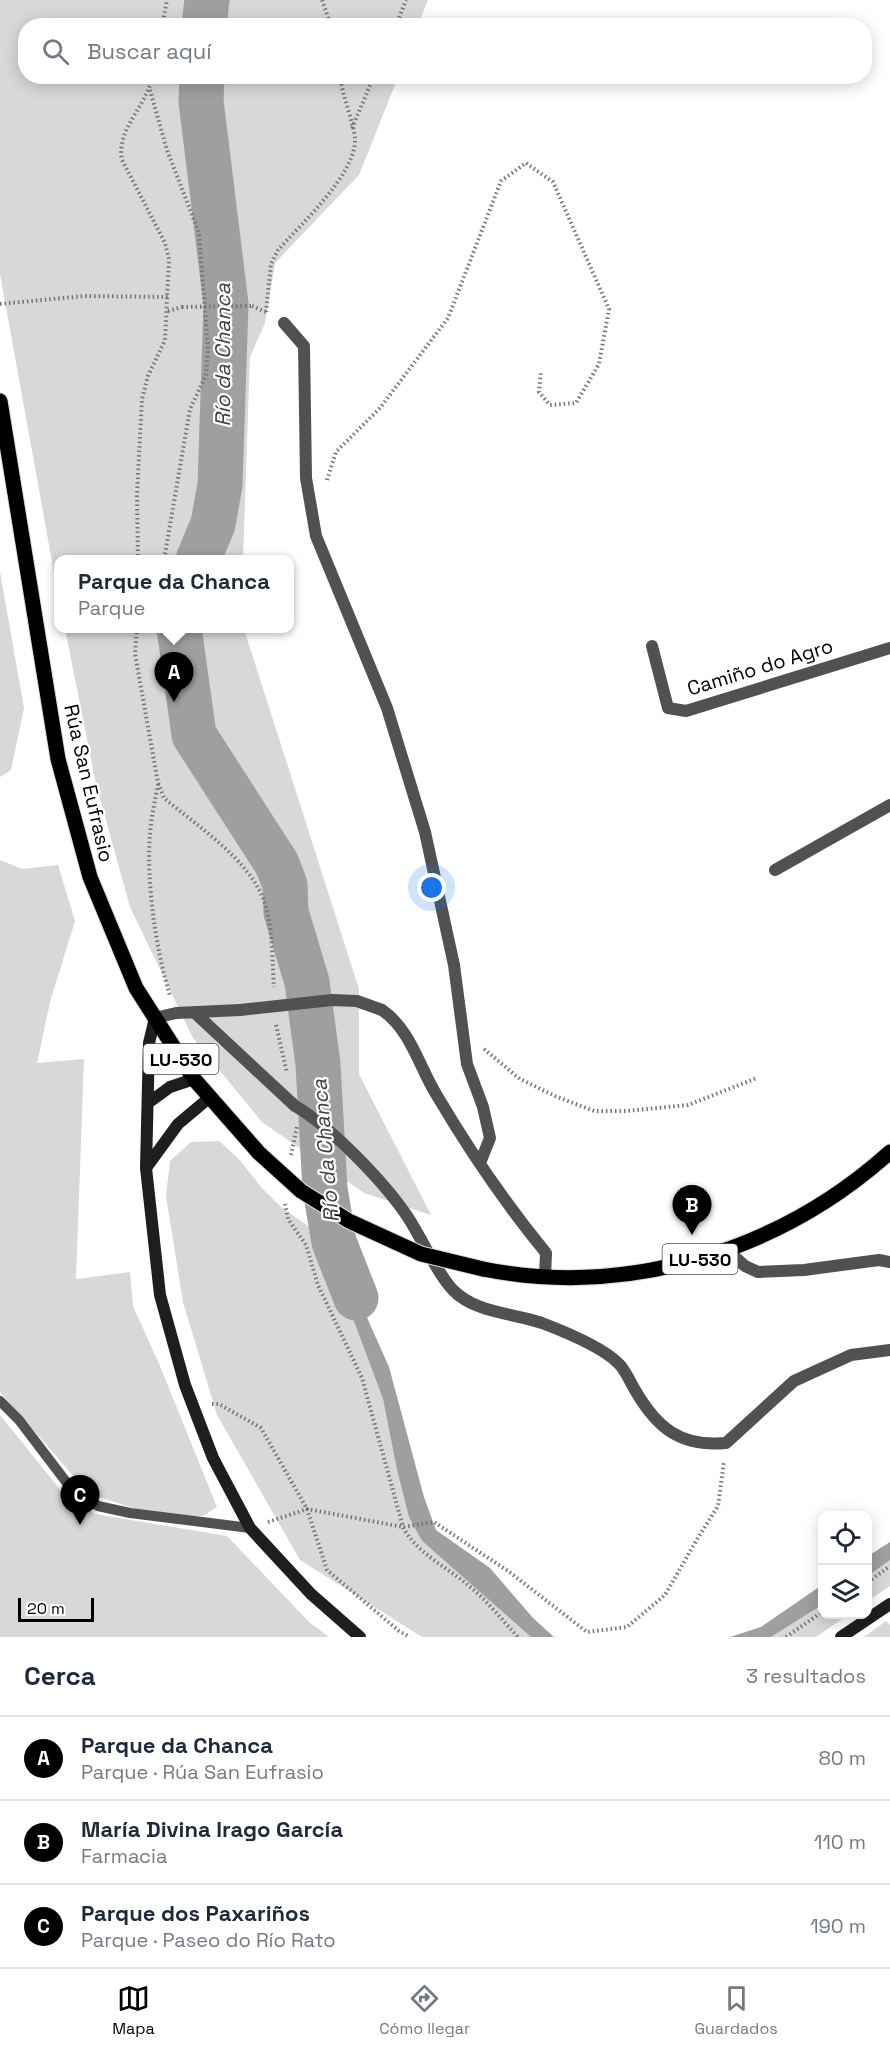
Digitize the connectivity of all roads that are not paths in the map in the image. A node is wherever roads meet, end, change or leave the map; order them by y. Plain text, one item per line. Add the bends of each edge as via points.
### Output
1 (284, 323) dead end
2 (0, 401) edge
3 (652, 646) dead end
4 (890, 648) edge
5 (890, 805) edge
6 (775, 870) dead end
7 (194, 1012) junction
8 (155, 1018) junction
9 (194, 1079) junction
10 (209, 1098) junction
11 (148, 1102) junction
12 (890, 1152) edge
13 (480, 1163) junction
14 (147, 1168) junction
15 (728, 1250) junction
16 (890, 1262) edge
17 (545, 1277) junction
18 (890, 1350) edge
19 (0, 1401) edge
20 (250, 1528) junction
21 (890, 1604) edge
22 (360, 1637) edge
23 (841, 1637) edge

1 - 13 street via 304,346 306,478 316,536 387,708 425,832 454,965 467,1064 490,1138
2 - 8 main road, Rúa San Eufrasio via 57,759 90,877 136,988
3 - 4 street, Camiño do Agro via 668,708 686,711
5 - 6 street
7 - 8 street
7 - 13 street, bridge via 333,1000 357,1001 382,1010 403,1031 435,1093
7 - 18 street via 358,1159 404,1212 453,1290 480,1307 542,1323 619,1363 658,1425 683,1439 726,1443 794,1381 852,1355
8 - 9 main road, LU-530
8 - 11 street via 149,1043
9 - 10 main road, LU-530
9 - 11 street via 170,1087
10 - 14 street via 178,1124
10 - 17 main road, LU-530, bridge via 259,1153 301,1191 349,1221 421,1254 512,1275
11 - 14 street
12 - 15 main road, LU-530 via 858,1182 777,1228
13 - 17 street via 510,1209 546,1253
14 - 20 street via 160,1295 213,1458
15 - 16 street via 758,1272
15 - 17 main road, LU-530 via 659,1271 583,1279
19 - 20 lane via 68,1483 98,1506
20 - 22 street via 311,1594
21 - 23 street

